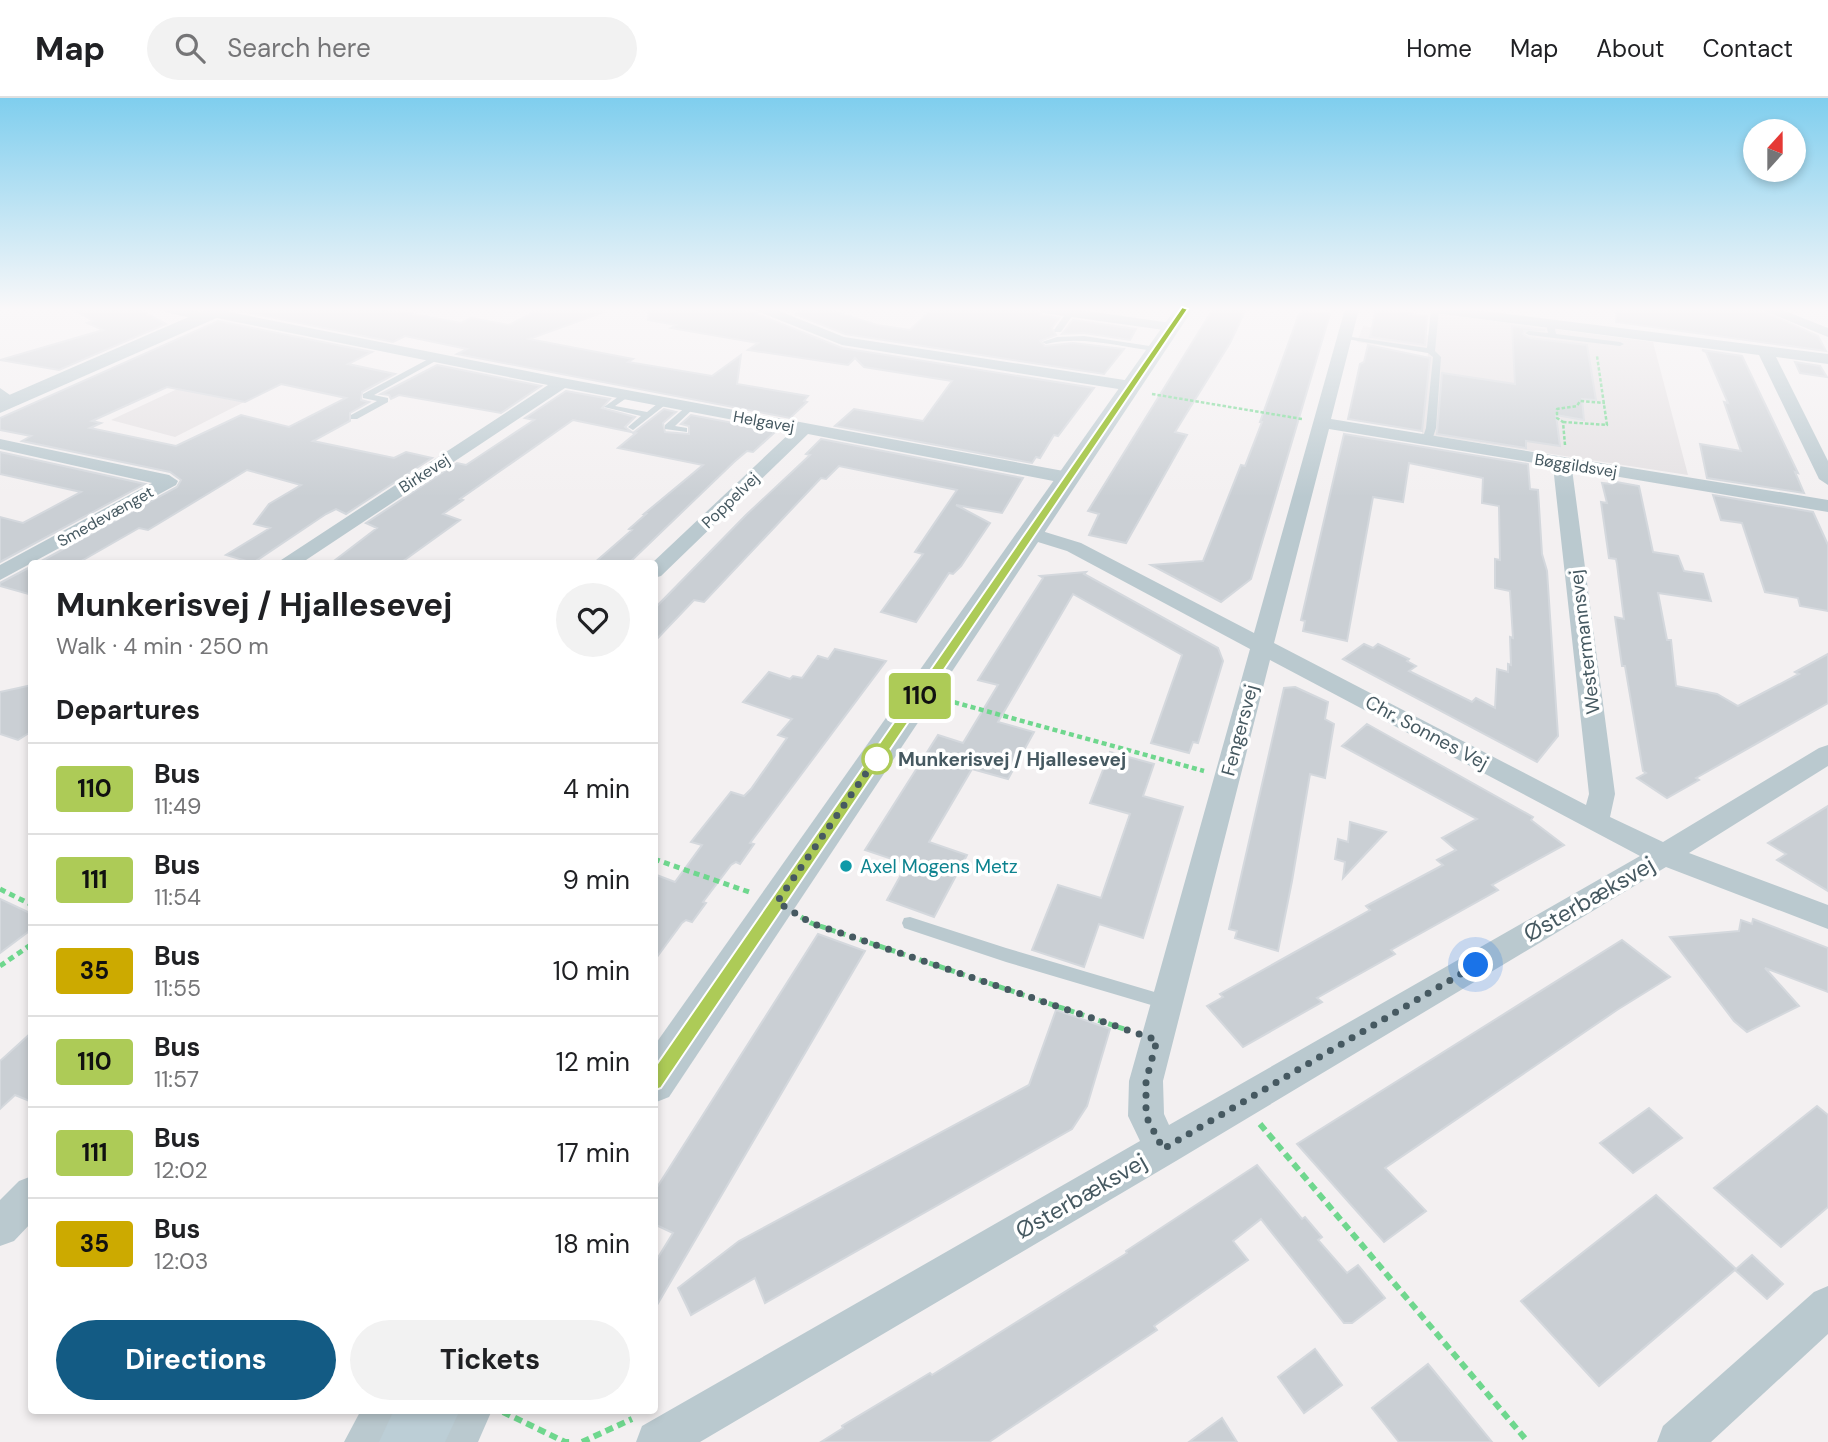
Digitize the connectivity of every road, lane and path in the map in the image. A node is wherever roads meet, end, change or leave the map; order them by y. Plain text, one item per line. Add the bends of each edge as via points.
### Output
1 (74, 372) edge
2 (411, 372) edge
3 (506, 372) edge
4 (1030, 372) edge
5 (1141, 372) edge
6 (1337, 372) edge
7 (1436, 372) edge
8 (1600, 372) edge
9 (1775, 372) edge
10 (562, 383) junction
11 (1130, 388) junction
12 (625, 395) junction
13 (4, 401) edge
14 (665, 402) junction
15 (1605, 403) junction
16 (691, 407) junction
17 (648, 415) junction
18 (354, 417) dead end
19 (1563, 422) junction
20 (1324, 423) junction
21 (633, 427) dead end
22 (805, 428) junction
23 (684, 430) dead end
24 (1427, 440) junction
25 (0, 444) edge
26 (1561, 455) junction
27 (1069, 478) junction
28 (1828, 479) edge
29 (1828, 506) edge
30 (1032, 534) junction
31 (291, 560) edge
32 (658, 568) edge
33 (0, 574) edge
34 (1262, 645) junction
35 (922, 694) junction
36 (1828, 754) edge
37 (1227, 777) junction
38 (1595, 822) junction
39 (1664, 855) junction
40 (658, 860) edge
41 (0, 889) edge
42 (777, 902) junction
43 (28, 903) edge
44 (1828, 917) edge
45 (910, 923) dead end
46 (28, 947) edge
47 (0, 966) edge
48 (1168, 1003) junction
49 (1157, 1040) junction
50 (658, 1077) edge
51 (1242, 1103) junction
52 (1163, 1149) junction
53 (28, 1198) edge
54 (0, 1226) edge
55 (1828, 1306) edge
56 (391, 1414) edge
57 (428, 1414) edge
58 (463, 1414) edge
59 (508, 1414) edge
60 (648, 1436) edge
61 (372, 1442) edge
62 (410, 1442) edge
63 (447, 1442) edge
64 (572, 1442) edge
65 (582, 1442) edge
66 (1528, 1442) edge
67 (1679, 1442) edge

1 - 13 street
2 - 18 lane via 366,396 386,400
3 - 10 street, Helgavej
4 - 11 street
5 - 11 street
6 - 20 street, Fengersvej
7 - 24 lane
8 - 15 path
9 - 28 street
10 - 12 street, Helgavej
10 - 31 street, Birkevej
11 - 20 path
11 - 27 street
12 - 14 street, Helgavej
12 - 17 lane via 608,407
14 - 16 street, Helgavej
14 - 17 lane
15 - 19 path via 1607,425
15 - 19 path via 1580,401 1577,406 1562,406 1557,418
16 - 22 street, Helgavej
16 - 23 lane via 668,427
17 - 21 lane
19 - 26 path via 1565,448
20 - 24 street, Bøggildsvej
20 - 34 street, Fengersvej
22 - 27 street, Helgavej
22 - 32 street, Poppelvej
24 - 26 street, Bøggildsvej
25 - 33 street, Smedevænget via 169,481
26 - 29 street, Bøggildsvej
26 - 38 street, Westermannsvej via 1602,794
27 - 30 street
30 - 34 street, Chr. Sonnes Vej via 1074,547
30 - 35 street
34 - 37 street, Fengersvej
34 - 38 street, Chr. Sonnes Vej
35 - 37 path
35 - 42 street
36 - 39 street, Østerbæksvej
37 - 48 street, Fengersvej
38 - 39 street, Chr. Sonnes Vej
39 - 44 street, Chr. Sonnes Vej
39 - 51 street, Østerbæksvej
40 - 42 path
41 - 43 path
42 - 49 path via 811,923
42 - 50 street
45 - 48 lane
46 - 47 path
48 - 49 street, Fengersvej
49 - 52 street, Fengersvej via 1146,1081 1146,1116
51 - 52 street, Østerbæksvej
51 - 66 path
52 - 60 street, Østerbæksvej
53 - 54 street
55 - 67 street
56 - 61 street
57 - 62 main road
58 - 63 street
59 - 64 path
60 - 65 path via 631,1417

